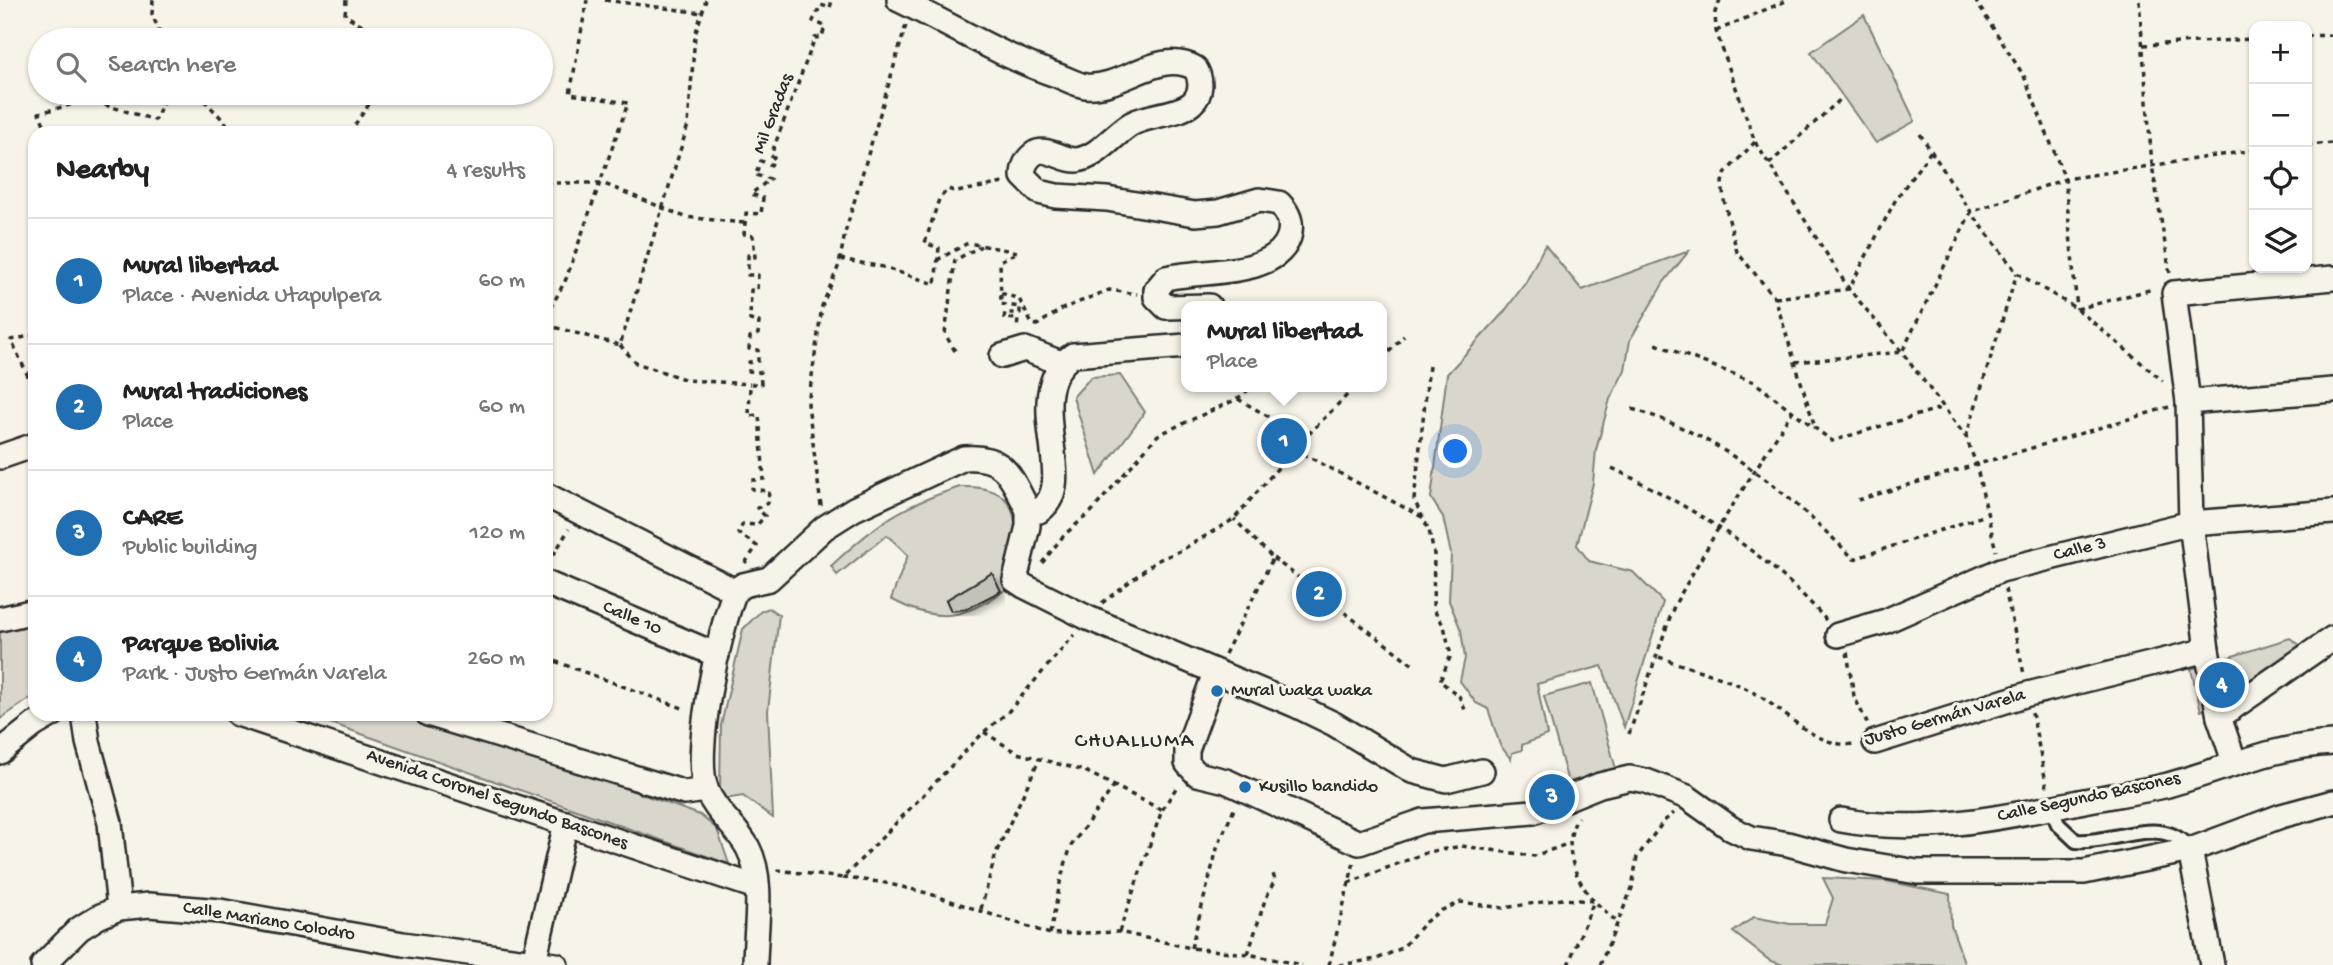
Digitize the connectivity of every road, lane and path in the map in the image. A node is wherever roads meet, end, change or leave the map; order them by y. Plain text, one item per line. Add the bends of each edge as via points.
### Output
1 (153, 0) edge
2 (345, 0) edge
3 (587, 0) edge
4 (605, 0) edge
5 (706, 0) edge
6 (832, 0) edge
7 (1720, 0) edge
8 (1788, 0) edge
9 (1975, 0) edge
10 (2139, 0) edge
11 (905, 3) edge
12 (702, 13) junction
13 (158, 28) edge
14 (367, 28) edge
15 (1716, 31) junction
16 (2333, 35) edge
17 (2312, 36) edge
18 (2249, 39) edge
19 (2143, 45) junction
20 (1843, 97) dead end
21 (70, 105) edge
22 (106, 105) edge
23 (162, 105) edge
24 (209, 105) edge
25 (369, 105) edge
26 (45, 126) edge
27 (227, 126) edge
28 (354, 126) edge
29 (1920, 134) dead end
30 (1755, 142) junction
31 (2333, 143) edge
32 (2312, 145) edge
33 (1931, 151) junction
34 (2249, 151) edge
35 (1769, 164) junction
36 (2152, 165) junction
37 (1023, 176) junction
38 (2065, 179) junction
39 (553, 183) edge
40 (602, 183) junction
41 (662, 209) junction
42 (1971, 212) junction
43 (744, 223) junction
44 (983, 245) junction
45 (840, 259) junction
46 (935, 260) junction
47 (2017, 273) junction
48 (2333, 278) edge
49 (1849, 289) junction
50 (2173, 289) junction
51 (1001, 293) junction
52 (1156, 297) junction
53 (1775, 298) junction
54 (553, 304) edge
55 (1181, 307) edge
56 (2077, 309) junction
57 (553, 327) edge
58 (28, 336) edge
59 (1404, 336) dead end
60 (1012, 343) joint
61 (1656, 344) dead end
62 (620, 345) junction
63 (1181, 346) edge
64 (955, 351) dead end
65 (1902, 352) junction
66 (1387, 354) edge
67 (1795, 362) junction
68 (1061, 363) junction
69 (1429, 366) dead end
70 (28, 377) edge
71 (750, 384) junction
72 (2333, 390) edge
73 (1246, 392) edge
74 (1350, 392) edge
75 (1237, 399) junction
76 (2188, 402) junction
77 (1944, 407) junction
78 (1632, 409) dead end
79 (1793, 410) junction
80 (1815, 428) junction
81 (1306, 438) junction
82 (1966, 438) junction
83 (28, 447) edge
84 (1294, 449) junction
85 (0, 457) edge
86 (1976, 464) junction
87 (1612, 468) dead end
88 (1757, 470) junction
89 (553, 499) edge
90 (1858, 500) dead end
91 (1028, 510) junction
92 (579, 512) junction
93 (2333, 512) edge
94 (1986, 515) junction
95 (1423, 517) junction
96 (1234, 519) junction
97 (2191, 523) junction
98 (1719, 527) junction
99 (824, 528) junction
100 (553, 555) edge
101 (1273, 558) junction
102 (2001, 570) junction
103 (553, 586) edge
104 (1024, 586) junction
105 (735, 591) junction
106 (28, 613) edge
107 (1088, 618) junction
108 (0, 619) edge
109 (1838, 635) junction
110 (2327, 647) edge
111 (2207, 650) junction
112 (717, 655) junction
113 (1658, 657) junction
114 (553, 661) edge
115 (1416, 667) dead end
116 (1215, 673) junction
117 (2028, 694) junction
118 (1466, 712) dead end
119 (706, 717) junction
120 (2219, 717) junction
121 (41, 721) edge
122 (85, 721) edge
123 (259, 721) edge
124 (451, 721) edge
125 (984, 732) junction
126 (1629, 734) dead end
127 (1875, 742) junction
128 (2333, 743) edge
129 (0, 752) edge
130 (1040, 760) junction
131 (2234, 761) junction
132 (1190, 767) junction
133 (1482, 771) dead end
134 (1600, 785) junction
135 (1114, 786) junction
136 (1243, 789) junction
137 (706, 790) junction
138 (1688, 797) junction
139 (2333, 802) edge
140 (2051, 808) junction
141 (1163, 810) junction
142 (1841, 820) dead end
143 (566, 823) junction
144 (1359, 843) junction
145 (1570, 843) junction
146 (2190, 850) junction
147 (1273, 874) dead end
148 (755, 877) junction
149 (843, 878) junction
150 (1348, 883) junction
151 (1594, 901) junction
152 (119, 908) junction
153 (981, 909) junction
154 (1618, 923) junction
155 (1119, 932) junction
156 (1050, 934) junction
157 (1191, 948) junction
158 (1248, 954) junction
159 (545, 963) edge
160 (43, 965) edge
161 (755, 965) edge
162 (1302, 965) edge
163 (1329, 965) edge
164 (1339, 965) edge
165 (1568, 965) edge
166 (1600, 965) edge
167 (2212, 965) edge

1 - 13 path
2 - 14 path via 345,15
3 - 40 path via 570,94 628,103
4 - 12 path
5 - 12 path
6 - 43 path, Mil Gradas via 830,8 821,5 813,21 825,26 821,37 815,38 771,155 775,159 771,165 761,161 755,175 770,179 751,194 763,198 761,214 746,213
7 - 15 path
8 - 15 path
9 - 38 path via 2024,76
10 - 19 path
11 - 37 street via 1037,69 1086,86 1160,64 1176,62 1195,68 1200,83 1191,104 1139,120 1087,157 1075,160 1035,153
11 - 45 path
12 - 41 path via 695,35 688,125
15 - 30 path
16 - 17 path
18 - 19 path
19 - 36 path
20 - 35 path
21 - 26 path via 39,113
22 - 23 path via 155,120
24 - 27 path
25 - 28 path
29 - 33 path
30 - 35 path
30 - 53 path via 1726,172 1724,200 1737,252
31 - 32 path
33 - 42 path
33 - 49 path via 1896,199
34 - 36 path
35 - 49 path
36 - 38 path
36 - 50 path
37 - 46 path via 957,192 948,189 939,199 925,243 939,248
37 - 52 street via 1039,192 1056,196 1195,214 1259,201 1279,203 1286,210 1291,230 1276,256 1261,265 1166,278
38 - 42 path
38 - 56 path
39 - 40 path
40 - 41 path
40 - 54 path
41 - 43 path via 685,217
41 - 62 path
42 - 47 path
42 - 65 path
43 - 71 path via 744,234 754,236 755,257 748,255 748,275 758,275 757,290 751,290 750,320 759,322 758,334 750,337 749,349 758,350 758,361 749,362 749,371 760,372 761,384
44 - 46 path via 968,243
44 - 51 path via 1018,252 1000,261
44 - 64 path via 955,260 945,334
45 - 46 path via 935,284
45 - 99 path via 822,306 808,404
47 - 56 path
47 - 82 path
48 - 50 street
49 - 53 path
49 - 65 path
50 - 56 path
50 - 76 street
51 - 52 path via 1019,299 1037,326 1062,309 1109,290
51 - 60 path via 1001,304 1020,307 1020,313 1005,313 1004,318 1018,319
52 - 55 street via 1166,307
53 - 67 path
56 - 76 path
57 - 62 path
58 - 70 path via 10,340
59 - 66 path
60 - 68 street
61 - 79 path via 1754,382
62 - 71 path via 636,363 687,380
63 - 68 street via 1073,355
65 - 67 path
65 - 77 path
67 - 80 path
68 - 91 street via 1049,395 1053,495 1039,511
69 - 95 path via 1414,500
71 - 105 path via 749,415 758,415 764,479 753,480 752,489 769,491 768,503 757,508 765,516 757,525 743,524 738,533 757,546 738,572
72 - 76 street
73 - 75 path
74 - 81 path
75 - 81 path
75 - 104 path via 1158,435 1091,512 1064,535
76 - 86 path
76 - 97 street
77 - 80 path via 1832,441
77 - 82 path
78 - 88 path via 1688,429
79 - 80 path
79 - 88 path
81 - 84 path
82 - 86 path
83 - 85 street
84 - 95 path
84 - 96 path
86 - 90 path
86 - 94 path
87 - 98 path via 1674,498
88 - 94 path via 1854,559
88 - 98 path
89 - 92 street
91 - 99 street via 1002,466 981,457 964,458 898,487
91 - 104 street via 1015,580
92 - 100 path
92 - 105 street
93 - 97 street, Calle 3
94 - 102 path
95 - 118 path via 1434,554 1433,609 1444,626 1451,655 1440,681 1459,696
96 - 101 path
96 - 107 path via 1133,576
97 - 102 street, Calle 3
97 - 111 street
98 - 109 path via 1809,600
98 - 113 path via 1674,606
99 - 105 street via 775,575
101 - 115 path
101 - 116 path
102 - 109 street, Calle 3 via 1886,621
102 - 117 path
103 - 112 street, Calle 10
104 - 107 street
105 - 112 street
106 - 108 street
107 - 116 street
107 - 125 path via 1008,712
109 - 127 path via 1849,658 1854,696
110 - 120 street
111 - 117 street, Justo Germán Varela
111 - 120 street
112 - 119 street
113 - 126 path
113 - 127 path, Justo Germán Varela via 1751,691 1812,734 1844,746
114 - 119 path
116 - 132 street via 1187,750
116 - 133 street via 1334,724 1388,758 1432,778 1446,780
117 - 127 street, Justo Germán Varela
117 - 140 path
119 - 137 street
120 - 131 street
121 - 129 street
122 - 152 street via 110,823
123 - 143 street, Avenida Coronel Segundo Bascones
124 - 137 street via 685,793
125 - 130 path via 1017,753
125 - 149 path
128 - 131 street, Calle Segundo Bascones via 2300,744
130 - 135 path via 1085,771
130 - 153 path via 996,853
131 - 140 street, Calle Segundo Bascones via 2168,785
132 - 136 street
132 - 141 path
134 - 138 street via 1630,778 1646,780
134 - 144 street via 1533,812 1423,821
134 - 145 path via 1572,828
135 - 141 path
135 - 156 path via 1071,846
136 - 144 street
136 - 157 path via 1218,845
137 - 148 street via 749,849
138 - 146 street via 1732,830 1751,838 1917,872 2084,872
138 - 154 path via 1637,858 1632,888
139 - 146 street
140 - 142 street, Calle Segundo Bascones via 1946,824 1881,827
140 - 146 lane via 2058,824 2076,841 2152,832 2178,838
141 - 155 path
143 - 148 street, Avenida Coronel Segundo Bascones
143 - 159 street
144 - 150 path
145 - 150 path via 1534,856 1462,846
145 - 151 path via 1576,881
146 - 167 street
147 - 158 path via 1275,880
148 - 149 path
148 - 161 street
149 - 153 path via 881,882
150 - 163 path
151 - 154 path
151 - 164 path via 1562,899 1503,908 1461,902 1432,917 1402,948 1377,959
151 - 165 path
152 - 159 street, Calle Mariano Colodro via 149,905 220,911 403,944
152 - 160 street, Calle Mariano Colodro via 79,929
153 - 156 path
154 - 166 path
155 - 156 path
155 - 157 path
157 - 158 path
158 - 162 path

